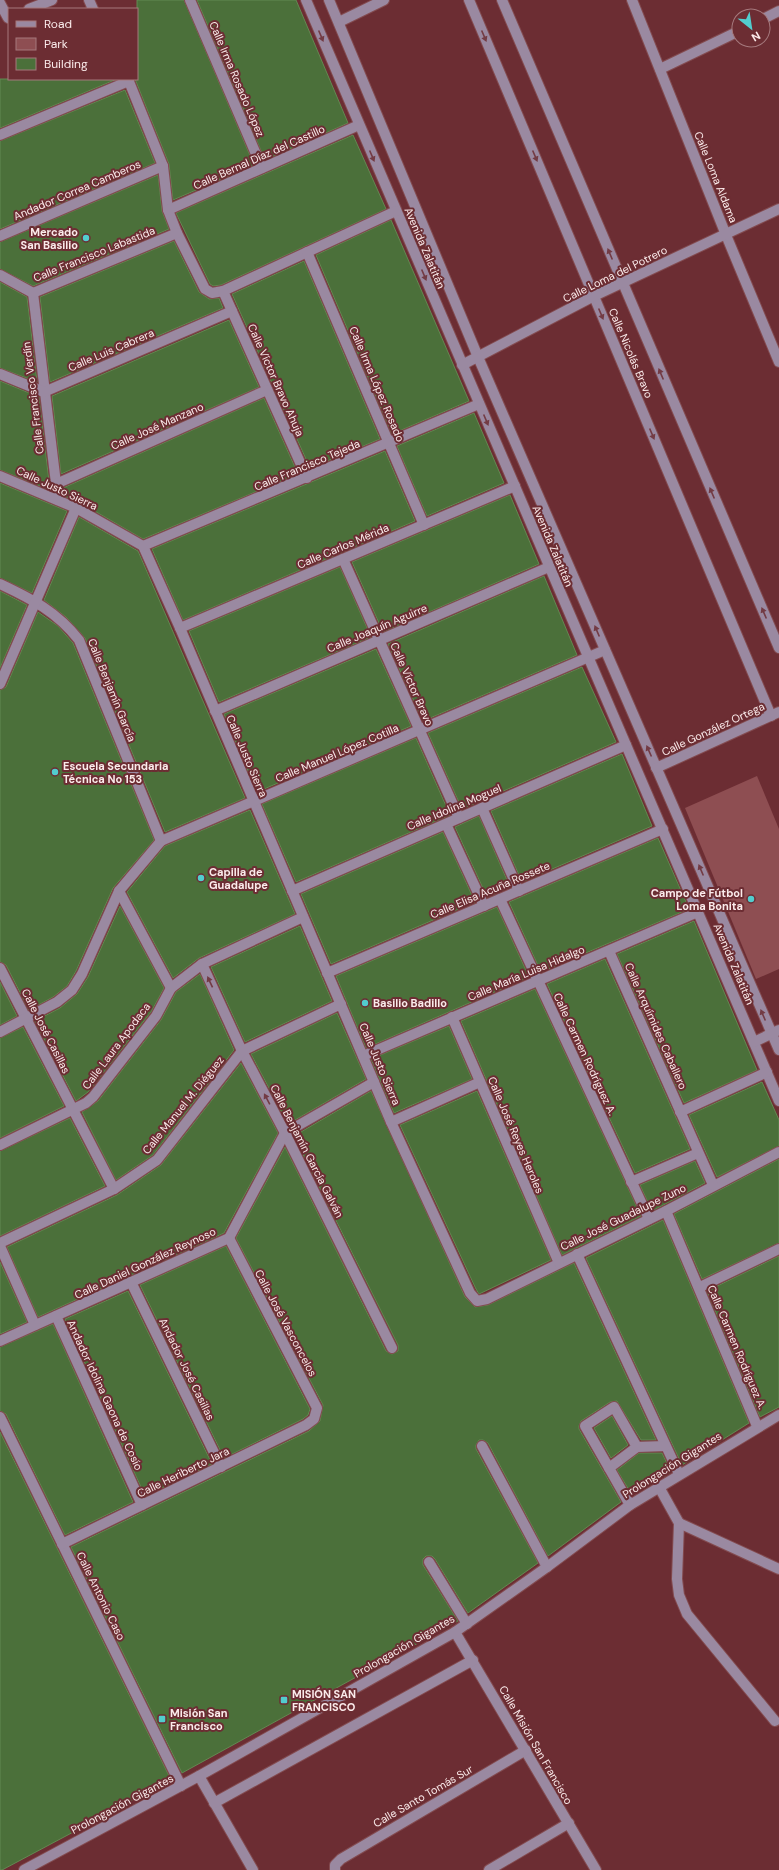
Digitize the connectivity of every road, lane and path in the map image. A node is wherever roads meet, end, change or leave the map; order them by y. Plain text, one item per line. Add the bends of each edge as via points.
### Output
1 (52, 0) edge
2 (190, 0) edge
3 (306, 0) edge
4 (329, 0) edge
5 (384, 0) edge
6 (469, 0) edge
7 (502, 0) edge
8 (632, 0) edge
9 (0, 3) edge
10 (32, 8) edge
11 (6, 18) edge
12 (339, 22) junction
13 (731, 35) edge
14 (660, 69) junction
15 (128, 80) edge
16 (359, 125) junction
17 (0, 135) edge
18 (164, 166) junction
19 (262, 168) junction
20 (779, 209) edge
21 (168, 210) junction
22 (396, 211) junction
23 (177, 233) junction
24 (726, 235) junction
25 (0, 236) edge
26 (307, 252) junction
27 (0, 275) edge
28 (622, 283) junction
29 (223, 291) junction
30 (33, 292) junction
31 (594, 296) junction
32 (232, 311) junction
33 (775, 341) edge
34 (478, 357) junction
35 (779, 362) edge
36 (462, 365) junction
37 (0, 374) edge
38 (267, 390) junction
39 (44, 392) junction
40 (479, 404) junction
41 (389, 443) junction
42 (0, 476) edge
43 (306, 478) junction
44 (56, 484) junction
45 (515, 486) junction
46 (58, 500) junction
47 (76, 508) junction
48 (424, 525) junction
49 (143, 546) junction
50 (343, 559) junction
51 (549, 567) junction
52 (0, 584) edge
53 (36, 601) junction
54 (180, 628) junction
55 (379, 640) junction
56 (779, 648) edge
57 (605, 650) junction
58 (589, 657) junction
59 (0, 684) edge
60 (214, 710) junction
61 (775, 714) edge
62 (420, 731) junction
63 (626, 745) junction
64 (656, 768) junction
65 (254, 802) junction
66 (482, 808) junction
67 (459, 818) junction
68 (446, 824) junction
69 (662, 829) junction
70 (161, 841) junction
71 (119, 891) junction
72 (292, 891) junction
73 (519, 891) junction
74 (500, 899) junction
75 (484, 906) junction
76 (698, 912) junction
77 (303, 917) junction
78 (609, 950) junction
79 (202, 964) junction
80 (0, 968) edge
81 (327, 973) junction
82 (538, 980) junction
83 (171, 988) junction
84 (341, 1004) junction
85 (452, 1018) junction
86 (27, 1019) junction
87 (0, 1032) edge
88 (775, 1032) edge
89 (754, 1042) junction
90 (779, 1050) edge
91 (242, 1052) junction
92 (363, 1056) junction
93 (767, 1072) junction
94 (374, 1082) junction
95 (480, 1082) junction
96 (779, 1101) edge
97 (73, 1110) junction
98 (680, 1112) junction
99 (391, 1122) junction
100 (285, 1133) junction
101 (0, 1145) edge
102 (779, 1152) edge
103 (698, 1153) junction
104 (631, 1182) junction
105 (712, 1185) junction
106 (114, 1189) junction
107 (666, 1211) junction
108 (649, 1219) junction
109 (229, 1238) junction
110 (0, 1245) edge
111 (779, 1249) edge
112 (577, 1254) junction
113 (559, 1263) junction
114 (131, 1282) junction
115 (700, 1287) junction
116 (477, 1301) joint
117 (56, 1316) junction
118 (35, 1325) junction
119 (0, 1341) edge
120 (392, 1348) dead end
121 (779, 1415) edge
122 (0, 1417) edge
123 (314, 1419) joint
124 (757, 1426) junction
125 (482, 1446) dead end
126 (665, 1446) junction
127 (636, 1447) junction
128 (221, 1467) junction
129 (609, 1468) junction
130 (678, 1474) junction
131 (659, 1486) junction
132 (142, 1505) junction
133 (630, 1505) junction
134 (678, 1523) junction
135 (62, 1544) junction
136 (429, 1562) dead end
137 (547, 1567) junction
138 (779, 1569) edge
139 (467, 1624) junction
140 (455, 1632) junction
141 (473, 1660) junction
142 (775, 1721) dead end
143 (526, 1750) junction
144 (199, 1776) junction
145 (181, 1786) junction
146 (214, 1803) junction
147 (569, 1824) junction
148 (335, 1867) edge
149 (24, 1870) edge
150 (253, 1870) edge
151 (489, 1870) edge
152 (596, 1870) edge

1 - 10 street
2 - 19 street, Calle Irma Rosado López
3 -> 16 street, Avenida Zalatitán
4 - 12 street, Avenida Zalatitán
5 - 12 street
6 -> 31 street, Calle Nicolás Bravo
28 -> 7 street, Calle Nicolás Bravo
8 - 14 street, Calle Loma Aldama
9 - 11 street
12 - 34 street, Avenida Zalatitán
13 - 14 street
14 - 24 street, Calle Loma Aldama
15 - 17 street
15 - 18 street
16 - 19 street, Calle Bernal Díaz del Castillo
16 -> 22 street, Avenida Zalatitán
18 - 21 street
18 - 25 street, Andador Correa Camberos
19 - 21 street, Calle Bernal Díaz del Castillo
20 - 24 street, Calle Loma del Potrero
21 - 23 street
22 - 26 street
22 -> 36 street, Avenida Zalatitán
23 - 29 street via 204,289 212,293
23 - 30 street, Calle Francisco Labastida
24 - 28 street, Calle Loma del Potrero
24 - 33 street, Calle Loma Aldama
26 - 29 street
26 - 41 street, Calle Irma López Rosado
27 - 30 street, Calle Francisco Labastida
28 - 31 street, Calle Loma del Potrero
56 -> 28 street, Calle Nicolás Bravo
29 - 32 street, Calle Víctor Bravo Ahuja
30 - 39 street, Calle Francisco Verdín
31 - 34 street, Calle Loma del Potrero
31 -> 61 street, Calle Nicolás Bravo
32 - 38 street, Calle Víctor Bravo Ahuja
32 - 39 street, Calle Luis Cabrera
33 - 35 street, Calle Loma Aldama
34 - 36 street, Calle Loma del Potrero
57 -> 34 street, Avenida Zalatitán
36 - 40 street, Avenida Zalatitán
37 - 39 street
38 - 43 street, Calle Víctor Bravo Ahuja
38 - 44 street, Calle José Manzano
39 - 44 street, Calle Francisco Verdín
40 - 41 street, Calle Francisco Tejeda
40 -> 45 street, Avenida Zalatitán
41 - 43 street, Calle Francisco Tejeda
41 - 48 street, Calle Irma López Rosado
42 - 46 street, Calle Justo Sierra
43 - 49 street, Calle Francisco Tejeda
44 - 46 street, Calle Francisco Verdín
45 - 48 street, Calle Carlos Mérida
45 - 51 street, Avenida Zalatitán
46 - 47 street, Calle Justo Sierra
47 - 49 street, Calle Justo Sierra
47 - 53 street
48 - 50 street, Calle Carlos Mérida
49 - 54 street, Calle Justo Sierra
50 - 54 street, Calle Carlos Mérida
50 - 55 street, Calle Víctor Bravo
51 - 55 street, Calle Joaquín Aguirre
51 - 58 street, Avenida Zalatitán
52 - 53 street, Calle Benjamín García
53 - 59 street
53 - 70 street, Calle Benjamín García via 69,628 79,640
54 - 60 street, Calle Justo Sierra
55 - 60 street, Calle Joaquín Aguirre
55 - 62 street, Calle Víctor Bravo
57 - 58 street, Calle Manuel López Cotilla
64 -> 57 street, Avenida Zalatitán
58 - 62 street, Calle Manuel López Cotilla
58 - 63 street, Avenida Zalatitán
60 - 65 street, Calle Justo Sierra
61 - 64 street, Calle González Ortega
62 - 65 street, Calle Manuel López Cotilla
62 - 67 street, Calle Víctor Bravo
63 - 66 street, Calle Idolina Moguel
63 - 69 street, Avenida Zalatitán
88 -> 64 street, Avenida Zalatitán
65 - 70 street, Calle Manuel López Cotilla
65 - 72 street, Calle Justo Sierra
66 - 67 street, Calle Idolina Moguel
66 - 73 street
67 - 68 street, Calle Idolina Moguel
68 - 72 street, Calle Idolina Moguel
68 - 75 street
69 - 73 street, Calle Elisa Acuña Rossete
69 - 76 street, Avenida Zalatitán
70 - 71 street, Calle Manuel López Cotilla
71 - 83 street
71 - 86 street, Calle Manuel López Cotilla via 82,974 72,990
72 - 77 street, Calle Justo Sierra
73 - 74 street, Calle Elisa Acuña Rossete
74 - 75 street, Calle Elisa Acuña Rossete
74 - 82 street, Calle Carmen Rodríguez A.
75 - 81 street, Calle Elisa Acuña Rossete
76 - 78 street, Calle María Luisa Hidalgo
76 - 89 street, Avenida Zalatitán
77 - 79 street, Calle Laura Apodaca
77 - 81 street, Calle Justo Sierra
78 - 82 street, Calle María Luisa Hidalgo
78 - 98 street, Calle Arquímides Caballero
79 - 83 street, Calle Laura Apodaca
91 -> 79 street, Calle Benjamín García Galván
80 - 86 street, Calle José Casillas
81 - 84 street, Calle Justo Sierra
82 - 85 street, Calle María Luisa Hidalgo
82 - 104 street, Calle Carmen Rodríguez A.
83 - 97 street, Calle Laura Apodaca via 156,1016 93,1097
84 - 91 street, Calle Manuel M. Diéguez
84 - 92 street, Calle Justo Sierra
85 - 92 street, Calle María Luisa Hidalgo
85 - 95 street, Calle José Reyes Heroles
86 - 87 street, Calle Manuel López Cotilla
86 - 97 street, Calle José Casillas
88 - 89 street
88 - 90 street, Avenida Zalatitán
89 - 93 street, Avenida Zalatitán
100 -> 91 street, Calle Benjamín García Galván
91 - 106 street, Calle Manuel M. Diéguez via 156,1160
92 - 94 street, Calle Justo Sierra
93 - 96 street, Avenida Zalatitán
93 - 98 street
94 - 99 street, Calle Justo Sierra
94 - 100 street
95 - 99 street, Calle Justo Sierra
95 - 113 street, Calle José Reyes Heroles
97 - 101 street, Calle Laura Apodaca
97 - 106 street, Calle José Casillas
98 - 103 street, Calle Arquímides Caballero
99 - 116 street, Calle Justo Sierra via 470,1293
100 - 109 street, Calle Daniel González Reynoso
100 - 120 street, Calle Benjamín García Galván
102 - 105 street, Calle José Guadalupe Zuno
103 - 104 street
103 - 105 street, Calle Arquímides Caballero
104 - 108 street, Calle Carmen Rodríguez A.
105 - 107 street, Calle José Guadalupe Zuno
106 - 110 street, Calle Manuel M. Diéguez
107 - 108 street, Calle José Guadalupe Zuno
107 - 115 street, Calle Carmen Rodríguez A.
108 - 112 street, Calle José Guadalupe Zuno
109 - 114 street, Calle Daniel González Reynoso
109 - 123 street, Calle José Vasconcelos via 317,1408
110 - 118 street
111 - 115 street
112 - 113 street, Calle José Guadalupe Zuno
112 - 126 street
113 - 116 street, Calle José Guadalupe Zuno via 487,1300
114 - 117 street, Calle Daniel González Reynoso
114 - 128 street, Andador José Casillas
115 - 124 street, Calle Carmen Rodríguez A.
117 - 118 street, Calle Daniel González Reynoso
117 - 132 street, Andador Idolina Gaona de Cosío
118 - 119 street, Calle Daniel González Reynoso
121 - 124 street, Prolongación Gigantes
122 - 135 street, Calle Antonio Caso
123 - 128 street, Calle Heriberto Jara
124 - 130 street, Prolongación Gigantes
125 - 137 street
126 - 127 street
126 - 130 street
127 - 129 street
127 - 129 street via 614,1407 585,1426
128 - 132 street, Calle Heriberto Jara
129 - 133 street
130 - 131 street, Prolongación Gigantes
131 - 133 street, Prolongación Gigantes
131 - 134 street
132 - 135 street, Calle Heriberto Jara
133 - 137 street, Prolongación Gigantes
134 - 138 street
134 - 142 street via 677,1579 679,1595 687,1614
135 - 145 street, Calle Antonio Caso
136 - 139 street
137 - 139 street, Prolongación Gigantes
139 - 140 street, Prolongación Gigantes
140 - 141 street, Calle Misión San Francisco
140 - 144 street, Prolongación Gigantes
141 - 143 street, Calle Misión San Francisco
141 - 146 street
143 - 147 street, Calle Misión San Francisco
143 - 148 street, Calle Santo Tomás Sur via 341,1859
144 - 145 street, Prolongación Gigantes
144 - 146 street
145 - 149 street, Prolongación Gigantes
146 - 150 street
147 - 151 street
147 - 152 street, Calle Misión San Francisco

